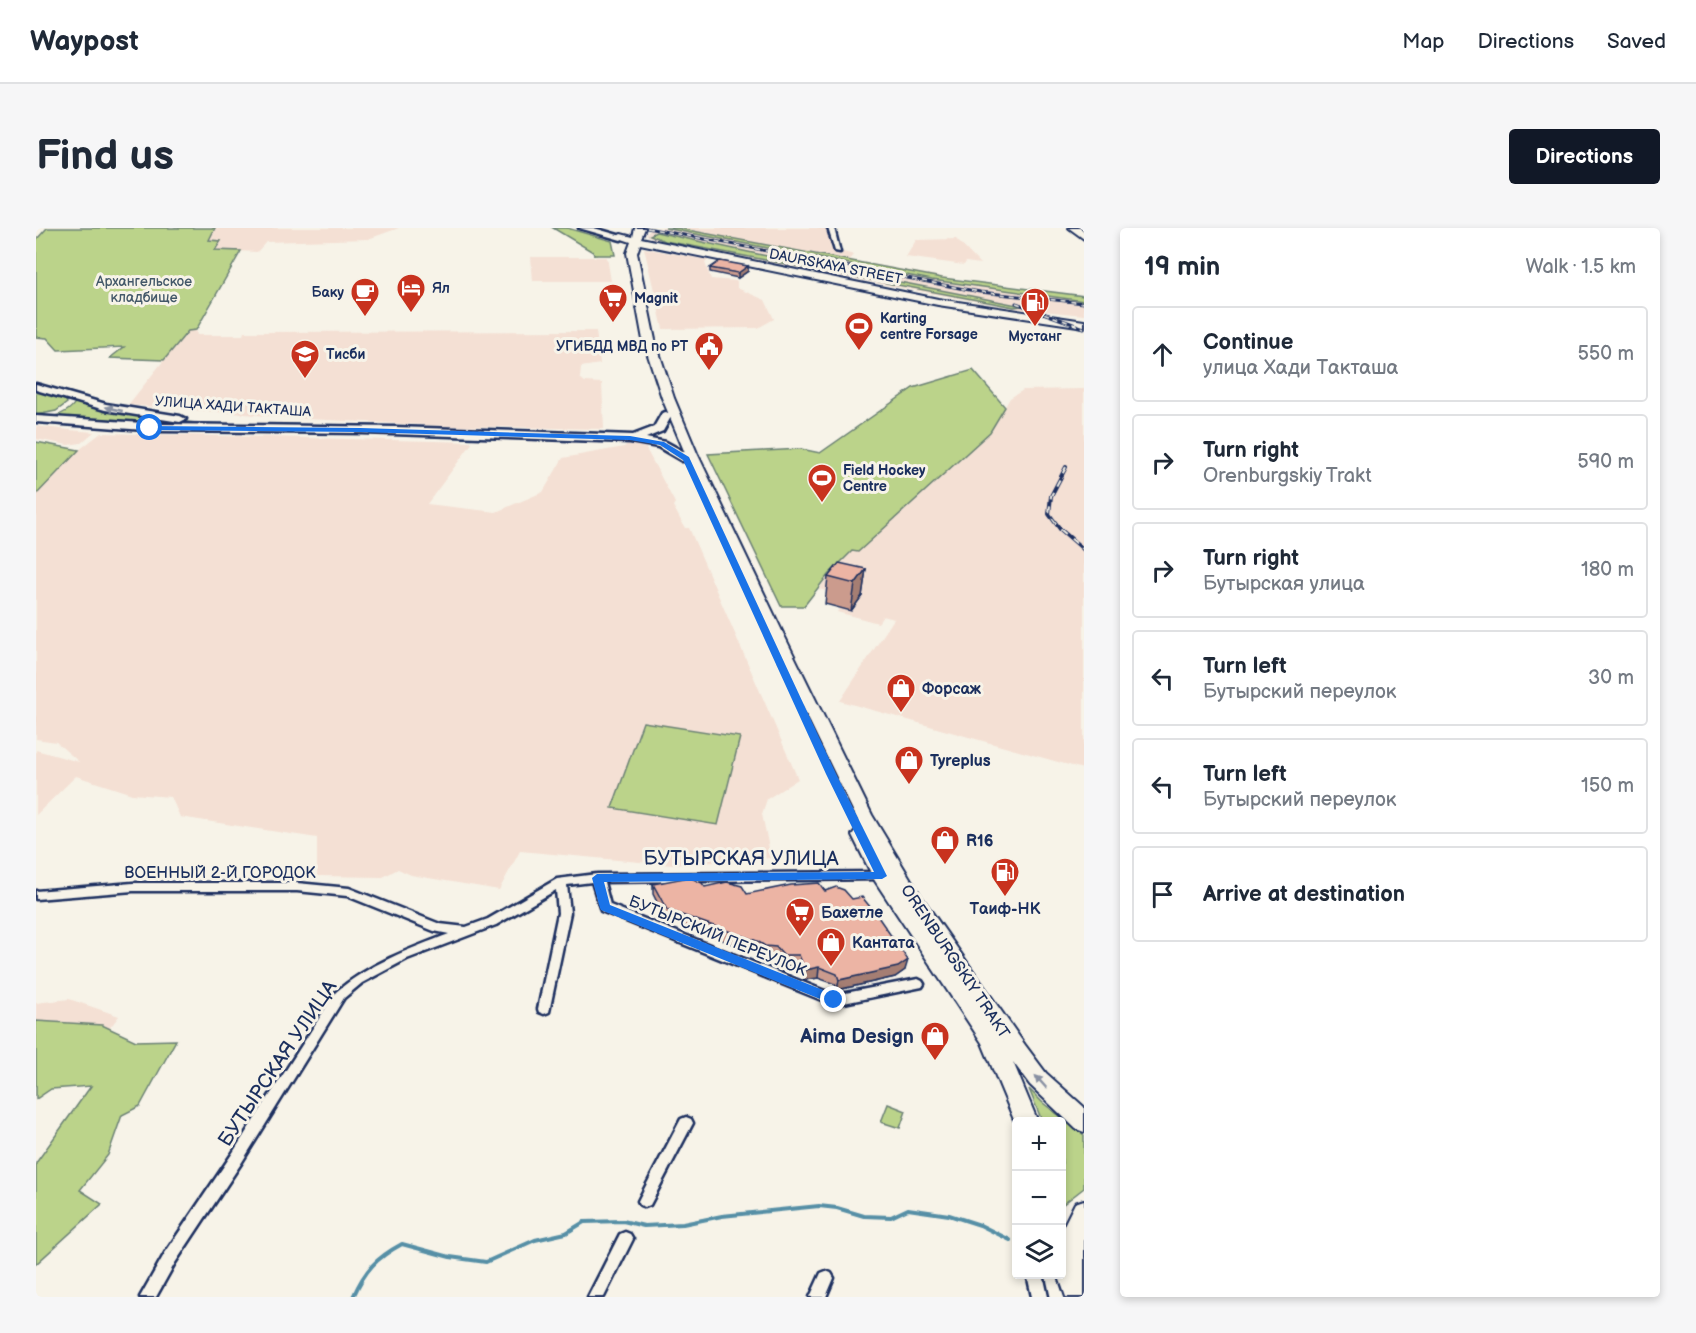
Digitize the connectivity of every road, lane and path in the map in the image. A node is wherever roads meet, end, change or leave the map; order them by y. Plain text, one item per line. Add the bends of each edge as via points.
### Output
1 (583, 228) edge
2 (593, 228) edge
3 (597, 228) edge
4 (649, 228) edge
5 (831, 228) edge
6 (1074, 228) edge
7 (629, 235) edge
8 (1084, 236) edge
9 (838, 251) dead end
10 (1084, 322) edge
11 (36, 387) edge
12 (70, 397) junction
13 (666, 415) junction
14 (36, 418) edge
15 (360, 430) junction
16 (630, 438) junction
17 (686, 458) junction
18 (882, 876) junction
19 (597, 878) junction
20 (561, 882) junction
21 (36, 895) edge
22 (469, 932) junction
23 (918, 984) dead end
24 (544, 1009) dead end
25 (1058, 1100) junction
26 (1084, 1109) edge
27 (1024, 1117) edge
28 (1084, 1122) edge
29 (686, 1123) dead end
30 (645, 1201) dead end
31 (1084, 1211) edge
32 (625, 1239) dead end
33 (1066, 1247) edge
34 (826, 1278) dead end
35 (1036, 1279) edge
36 (1077, 1295) edge
37 (148, 1297) edge
38 (596, 1297) edge
39 (818, 1297) edge
40 (1040, 1297) edge

1 - 7 street, DAURSKAYA STREET
2 - 7 street, DAURSKAYA STREET
3 - 7 street
4 - 7 main road
5 - 9 street
6 - 8 main road
7 - 10 main road, DAURSKAYA STREET via 881,289
7 - 13 main road, ORENBURGSKIY TRAKT via 640,341
25 -> 7 main road, ORENBURGSKIY TRAKT via 1017,1051 915,903 863,815 691,453 653,353
11 - 12 street, УЛИЦА ХАДИ ТАКТАША
12 - 14 street via 62,412
15 -> 12 street, УЛИЦА ХАДИ ТАКТАША via 181,419 123,411
13 - 16 street, УЛИЦА ХАДИ ТАКТАША via 653,433
13 - 17 main road, ORENBURGSKIY TRAKT
14 - 15 street, УЛИЦА ХАДИ ТАКТАША via 150,428
15 - 16 street, УЛИЦА ХАДИ ТАКТАША
16 - 17 street, УЛИЦА ХАДИ ТАКТАША via 662,444
17 - 18 main road, ORENBURGSKIY TRAKT
18 - 19 street, БУТЫРСКАЯ УЛИЦА
18 - 27 main road, ORENBURGSKIY TRAKT via 992,1040
19 - 20 street, БУТЫРСКАЯ УЛИЦА
19 - 23 street, БУТЫРСКИЙ ПЕРЕУЛОК via 605,908 834,1000
20 - 22 street, БУТЫРСКАЯ УЛИЦА
20 - 24 street via 564,913
21 - 22 street, ВОЕННЫЙ 2-Й ГОРОДОК via 133,887 297,886 349,892 438,928
22 - 37 street, БУТЫРСКАЯ УЛИЦА via 403,956 340,994
25 - 26 main road
25 - 28 main road, ORENBURGSKIY TRAKT
29 - 30 street
31 - 33 main road
32 - 38 street
33 - 36 main road
34 - 39 street
35 - 40 street

